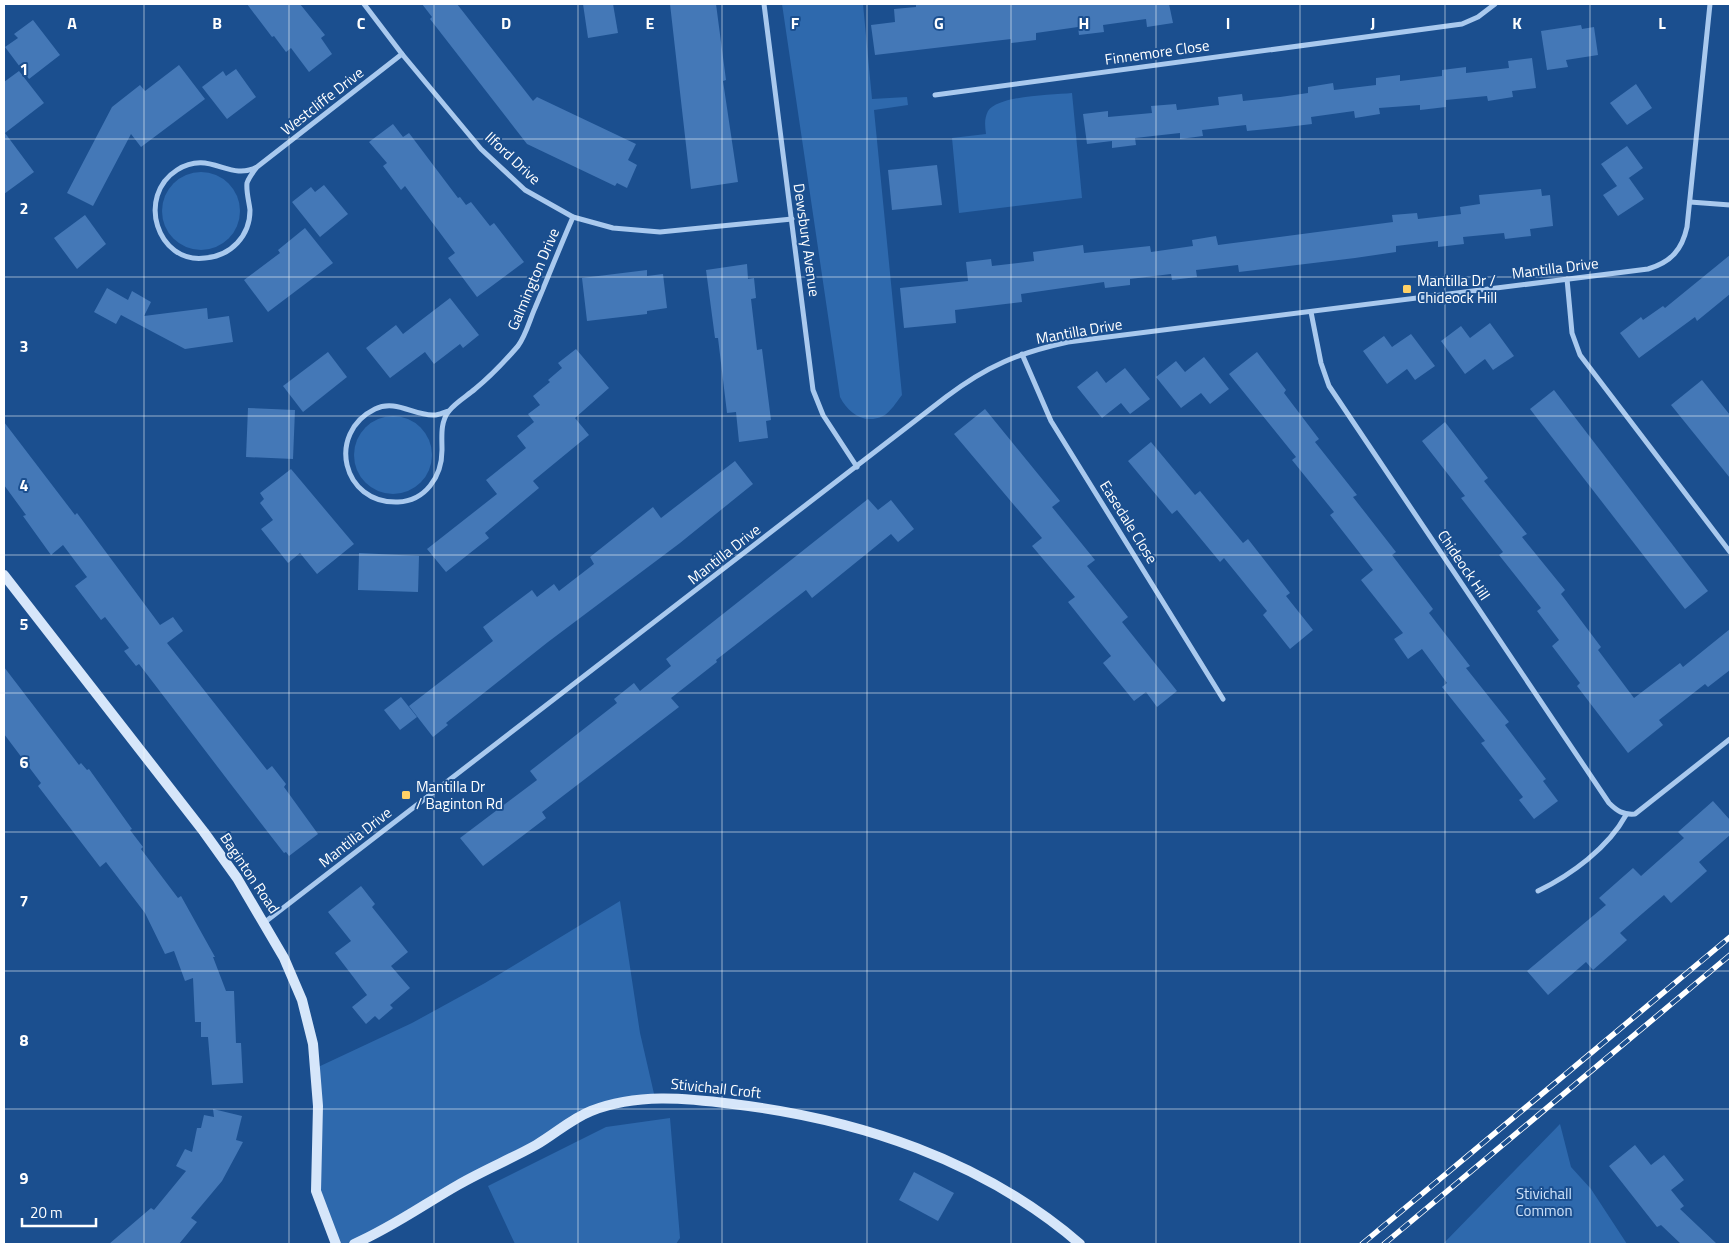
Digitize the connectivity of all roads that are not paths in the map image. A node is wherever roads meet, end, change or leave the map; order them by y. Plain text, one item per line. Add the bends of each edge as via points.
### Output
1 (364, 4) edge
2 (764, 4) edge
3 (1495, 4) edge
4 (1710, 4) edge
5 (402, 54) junction
6 (935, 95) dead end
7 (257, 167) junction
8 (1690, 202) junction
9 (1730, 205) edge
10 (573, 217) junction
11 (792, 219) junction
12 (1566, 280) junction
13 (1311, 312) junction
14 (1022, 354) junction
15 (449, 411) junction
16 (857, 467) junction
17 (1730, 552) edge
18 (4, 575) edge
19 (1223, 699) dead end
20 (1730, 739) edge
21 (1626, 815) junction
22 (1538, 891) dead end
23 (265, 922) junction
24 (336, 1244) edge
25 (354, 1244) edge
26 (1080, 1244) edge

1 - 5 street, Ilford Drive
2 - 11 street, Dewsbury Avenue
3 - 6 street, Finnemore Close via 1462,24
4 - 8 street, Mantilla Drive
5 - 7 street, Westcliffe Drive
5 - 10 street, Ilford Drive via 488,155 525,190
7 - 7 street via 248,183 248,224 236,245 227,252 204,259 190,257 166,243 154,212 155,200 167,178 190,164 218,164 241,172
8 - 9 street
8 - 12 street, Mantilla Drive via 1684,240 1670,259 1648,269
10 - 11 street, Ilford Drive via 613,228 660,232
10 - 15 street, Galmington Drive via 519,344 492,375
11 - 16 street, Dewsbury Avenue via 816,402
12 - 13 street, Mantilla Drive
12 - 17 street via 1572,333 1580,354
13 - 14 street, Mantilla Drive via 1068,342
13 - 21 street, Chideock Hill via 1321,363 1330,386 1609,803
14 - 16 street, Mantilla Drive via 970,379
14 - 19 street, Easedale Close via 1051,421
15 - 15 street via 443,424 438,473 425,492 402,502 388,502 367,494 353,482 347,470 346,447 355,427 368,414 381,407 392,406 435,415
16 - 23 street, Mantilla Drive
18 - 23 street, Baginton Road via 204,832
20 - 21 street via 1644,810
21 - 22 street via 1618,830 1563,879
23 - 24 street, Baginton Road via 295,980 308,1023 316,1068 318,1106 316,1191
25 - 26 street, Stivichall Croft via 526,1150 590,1111 633,1101 669,1098 756,1106 859,1128 896,1140 1001,1188 1030,1205

